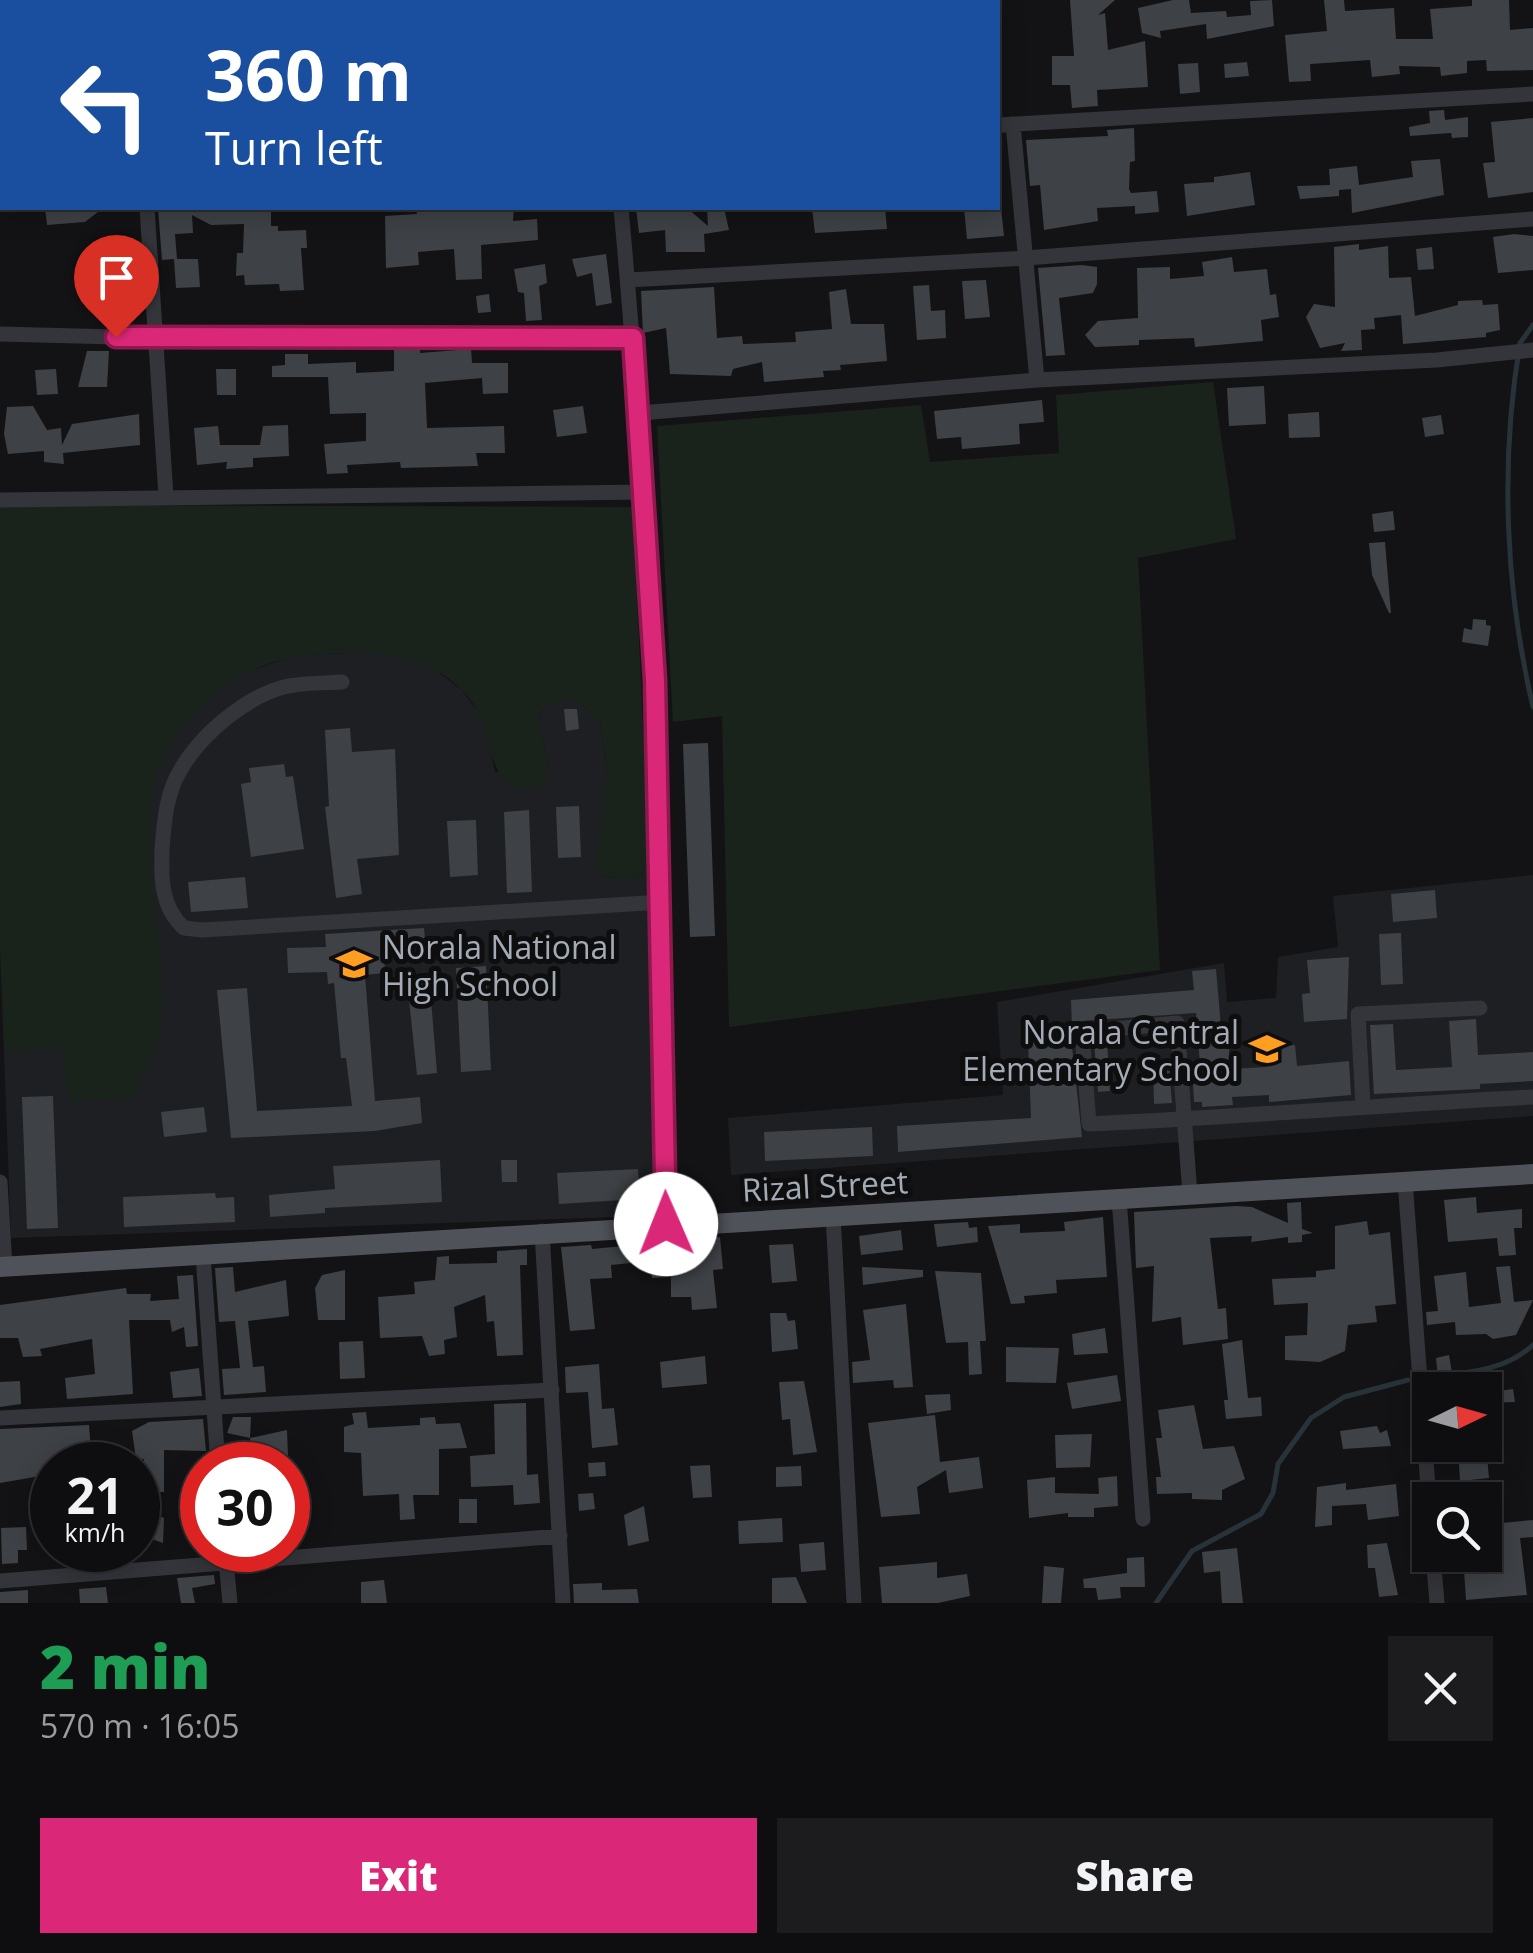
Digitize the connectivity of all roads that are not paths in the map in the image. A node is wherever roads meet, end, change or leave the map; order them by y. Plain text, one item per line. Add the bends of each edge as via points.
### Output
1 (1533, 94) edge
2 (1005, 124) edge
3 (147, 210) edge
4 (621, 210) edge
5 (1533, 219) edge
6 (1026, 258) junction
7 (628, 280) junction
8 (0, 334) edge
9 (155, 338) junction
10 (633, 338) junction
11 (1533, 350) edge
12 (1037, 380) junction
13 (640, 413) junction
14 (644, 492) junction
15 (166, 496) junction
16 (0, 500) edge
17 (342, 682) dead end
18 (663, 902) junction
19 (1480, 1008) dead end
20 (1533, 1097) edge
21 (1363, 1106) junction
22 (1184, 1119) junction
23 (1533, 1174) edge
24 (0, 1182) edge
25 (1405, 1182) junction
26 (1190, 1194) junction
27 (1118, 1198) junction
28 (832, 1215) junction
29 (666, 1224) junction
30 (542, 1232) junction
31 (204, 1255) junction
32 (2, 1267) edge
33 (552, 1390) junction
34 (214, 1406) junction
35 (0, 1418) edge
36 (216, 1442) edge
37 (1428, 1482) edge
38 (1143, 1519) dead end
39 (560, 1536) junction
40 (310, 1552) edge
41 (180, 1562) edge
42 (227, 1572) edge
43 (1434, 1572) edge
44 (0, 1581) edge
45 (230, 1603) edge
46 (563, 1603) edge
47 (854, 1603) edge
48 (1437, 1603) edge

1 - 2 street
2 - 6 street
3 - 9 street
4 - 7 street
5 - 6 street
6 - 7 street
6 - 12 street
7 - 10 street
8 - 9 street
9 - 10 street
9 - 15 street
10 - 13 street
11 - 12 street
12 - 13 street
13 - 14 street
14 - 15 street
14 - 18 street
15 - 16 street
17 - 18 street via 288,686 258,697 180,770 164,815 161,877 166,904 184,928
18 - 29 street
19 - 21 street via 1358,1014
20 - 21 street
21 - 22 street
22 - 22 street via 1089,1124 1082,1032 1177,1023
22 - 26 street
23 - 25 main road, Rizal Street
24 - 32 street
25 - 26 main road, Rizal Street
25 - 37 street
26 - 27 main road, Rizal Street
27 - 28 main road, Rizal Street
27 - 38 street
28 - 29 main road, Rizal Street
28 - 47 street
29 - 30 main road, Rizal Street
30 - 31 main road, Rizal Street
30 - 33 street
31 - 32 main road, Rizal Street
31 - 34 street
33 - 34 street
33 - 39 street
34 - 35 street
34 - 36 street
39 - 40 street
39 - 46 street
41 - 44 street
42 - 45 street
43 - 48 street

